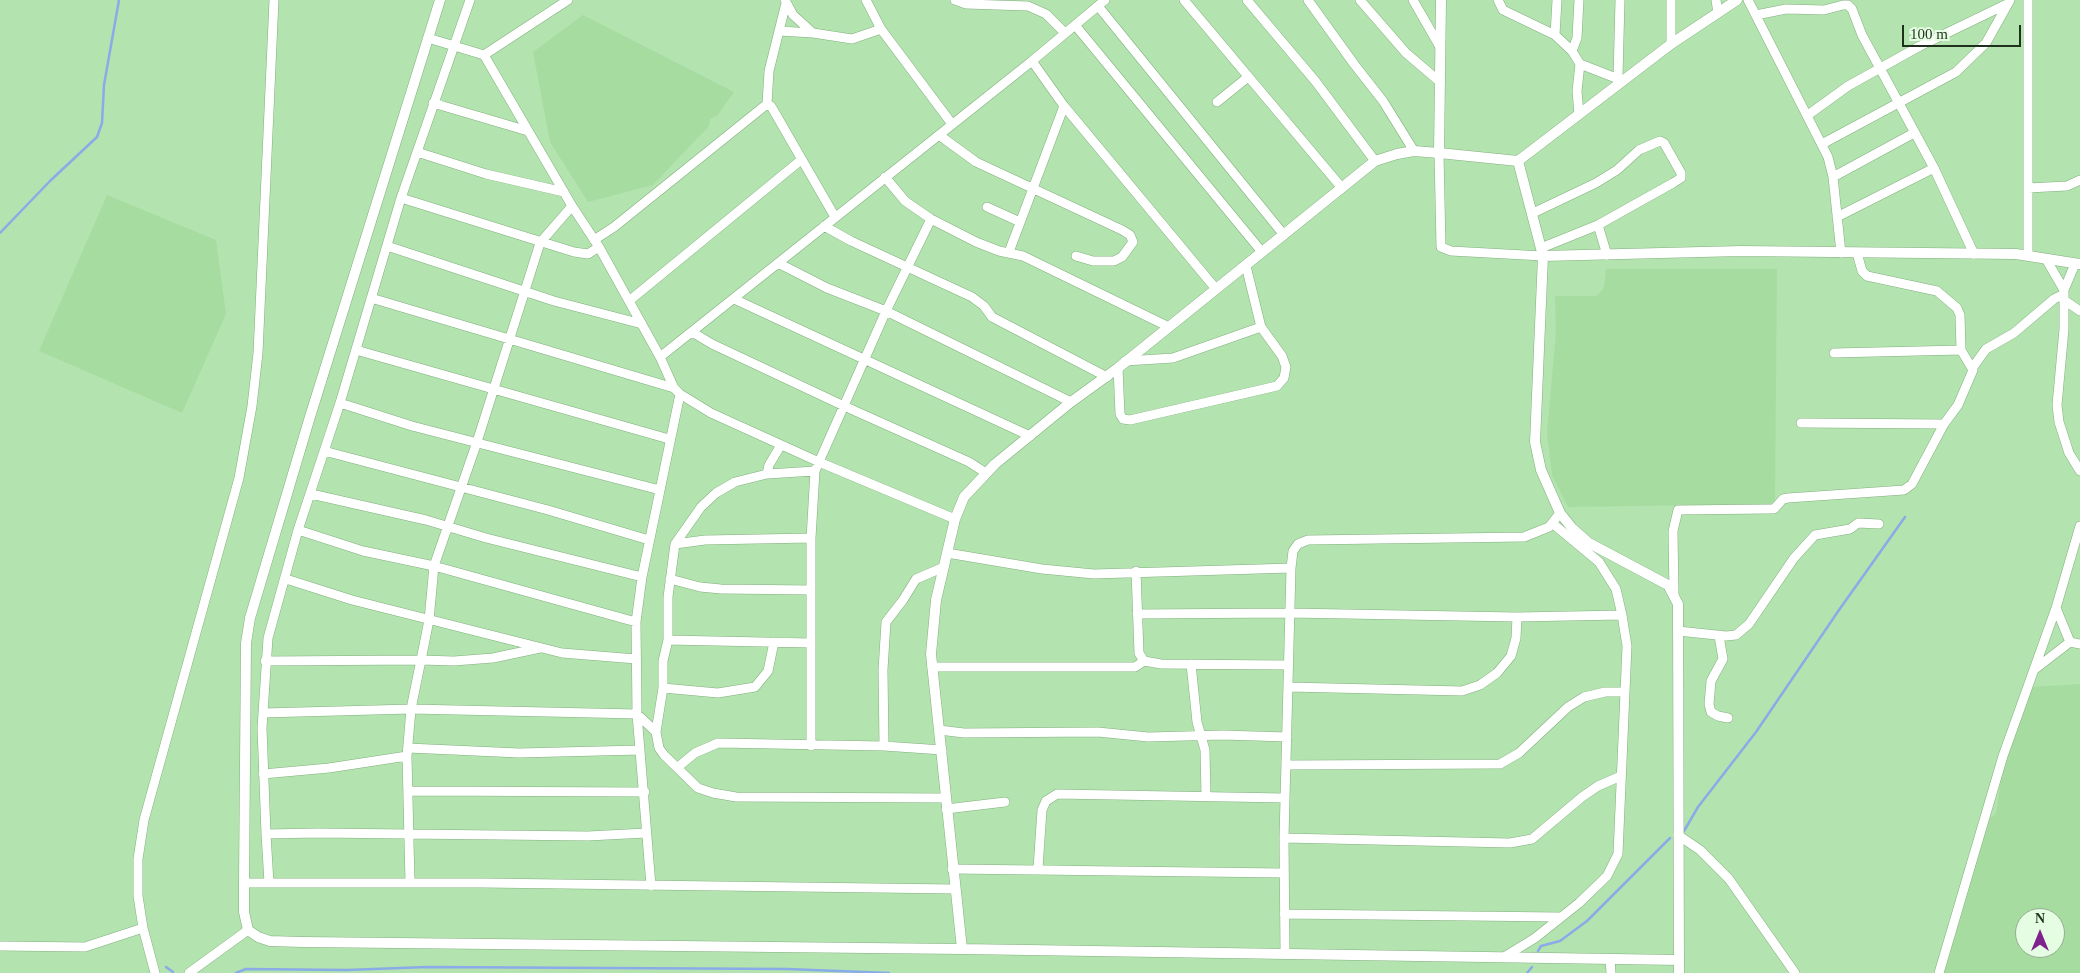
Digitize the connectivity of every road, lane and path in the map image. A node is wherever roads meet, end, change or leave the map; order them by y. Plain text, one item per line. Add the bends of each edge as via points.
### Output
1 (274, 0) edge
2 (440, 0) edge
3 (470, 0) edge
4 (554, 0) edge
5 (568, 0) edge
6 (866, 0) edge
7 (955, 0) edge
8 (1184, 0) edge
9 (1247, 0) edge
10 (1308, 0) edge
11 (1360, 0) edge
12 (1413, 0) edge
13 (1441, 0) edge
14 (1498, 0) edge
15 (1557, 0) edge
16 (1579, 0) edge
17 (1620, 0) edge
18 (1671, 0) edge
19 (1716, 0) edge
20 (1736, 0) edge
21 (1748, 0) edge
22 (2028, 0) edge
23 (786, 2) edge
24 (2009, 2) edge
25 (1102, 3) edge
26 (550, 10) junction
27 (1718, 13) junction
28 (1756, 15) junction
29 (1075, 25) junction
30 (881, 29) junction
31 (779, 31) junction
32 (813, 33) junction
33 (1065, 33) junction
34 (1554, 35) junction
35 (428, 38) junction
36 (454, 44) junction
37 (1671, 44) junction
38 (1440, 47) junction
39 (1572, 51) junction
40 (484, 55) junction
41 (1032, 61) junction
42 (1580, 64) junction
43 (1879, 69) junction
44 (1248, 77) junction
45 (1621, 80) junction
46 (1440, 82) junction
47 (1217, 102) dead end
48 (1899, 102) junction
49 (433, 103) junction
50 (767, 104) junction
51 (1064, 106) junction
52 (1579, 114) junction
53 (1808, 114) junction
54 (952, 124) junction
55 (528, 131) junction
56 (1914, 133) junction
57 (939, 136) junction
58 (1822, 144) junction
59 (1414, 151) junction
60 (417, 152) junction
61 (1439, 153) junction
62 (801, 160) junction
63 (1374, 161) junction
64 (1518, 161) junction
65 (1934, 168) junction
66 (1833, 176) junction
67 (885, 177) junction
68 (2080, 180) edge
69 (1342, 188) junction
70 (2028, 188) junction
71 (1032, 189) junction
72 (564, 192) junction
73 (401, 198) junction
74 (572, 206) junction
75 (988, 207) dead end
76 (1532, 213) junction
77 (835, 217) junction
78 (1838, 218) junction
79 (931, 219) junction
80 (1020, 222) junction
81 (1598, 225) junction
82 (824, 226) junction
83 (1284, 235) junction
84 (540, 243) junction
85 (597, 244) junction
86 (387, 246) junction
87 (1009, 252) junction
88 (1262, 252) junction
89 (1542, 252) junction
90 (1840, 253) junction
91 (1857, 253) junction
92 (1974, 254) junction
93 (1607, 255) junction
94 (2028, 255) junction
95 (1076, 256) dead end
96 (2046, 258) junction
97 (778, 263) junction
98 (2077, 264) edge
99 (1246, 266) junction
100 (908, 268) junction
101 (1216, 289) junction
102 (524, 291) junction
103 (2064, 295) junction
104 (372, 298) junction
105 (734, 299) junction
106 (628, 301) junction
107 (886, 311) junction
108 (2080, 311) edge
109 (642, 324) junction
110 (1169, 327) junction
111 (1261, 327) junction
112 (692, 332) junction
113 (510, 338) junction
114 (356, 350) junction
115 (1961, 350) junction
116 (1834, 352) dead end
117 (660, 357) junction
118 (865, 361) junction
119 (1122, 365) junction
120 (1973, 367) junction
121 (1107, 377) junction
122 (494, 389) junction
123 (677, 391) junction
124 (1071, 402) junction
125 (340, 403) junction
126 (844, 406) junction
127 (1801, 423) dead end
128 (1944, 424) junction
129 (1030, 436) junction
130 (669, 439) junction
131 (477, 442) junction
132 (781, 445) junction
133 (324, 451) junction
134 (817, 467) junction
135 (2080, 471) edge
136 (986, 473) junction
137 (767, 474) junction
138 (462, 488) junction
139 (660, 490) junction
140 (311, 494) junction
141 (1560, 513) junction
142 (955, 519) junction
143 (1552, 522) junction
144 (1879, 524) dead end
145 (449, 526) junction
146 (2080, 526) edge
147 (298, 530) junction
148 (811, 538) junction
149 (649, 540) junction
150 (675, 544) junction
151 (947, 553) junction
152 (434, 566) junction
153 (944, 567) junction
154 (1291, 568) junction
155 (1136, 571) junction
156 (642, 577) junction
157 (286, 579) junction
158 (670, 579) junction
159 (811, 590) junction
160 (1674, 594) junction
161 (2056, 608) junction
162 (1289, 613) junction
163 (1137, 614) junction
164 (1622, 615) junction
165 (1517, 617) junction
166 (429, 620) junction
167 (636, 622) junction
168 (1678, 632) junction
169 (1719, 636) junction
170 (668, 640) junction
171 (774, 642) junction
172 (2070, 642) junction
173 (811, 643) junction
174 (2080, 644) edge
175 (542, 648) junction
176 (636, 659) junction
177 (422, 660) junction
178 (265, 661) junction
179 (1144, 661) junction
180 (1191, 664) junction
181 (1288, 665) junction
182 (932, 667) junction
183 (2035, 669) junction
184 (1288, 687) junction
185 (663, 688) junction
186 (1624, 692) junction
187 (411, 709) junction
188 (264, 713) junction
189 (637, 714) junction
190 (1728, 718) dead end
191 (939, 730) junction
192 (656, 732) junction
193 (639, 734) junction
194 (1201, 736) junction
195 (1287, 737) junction
196 (811, 746) junction
197 (884, 746) junction
198 (640, 750) junction
199 (942, 750) junction
200 (407, 752) junction
201 (1287, 765) junction
202 (678, 766) junction
203 (263, 774) junction
204 (1621, 776) junction
205 (409, 791) junction
206 (645, 792) junction
207 (1206, 796) junction
208 (946, 798) junction
209 (1286, 798) junction
210 (1005, 802) dead end
211 (946, 810) junction
212 (409, 833) junction
213 (646, 833) junction
214 (266, 834) junction
215 (1678, 835) junction
216 (1284, 838) junction
217 (1038, 868) junction
218 (952, 869) junction
219 (1284, 873) junction
220 (269, 882) junction
221 (410, 882) junction
222 (244, 883) junction
223 (650, 886) junction
224 (955, 888) junction
225 (1284, 914) junction
226 (1560, 917) junction
227 (143, 928) junction
228 (248, 930) junction
229 (0, 946) edge
230 (962, 949) junction
231 (1285, 954) junction
232 (1504, 958) junction
233 (1610, 959) junction
234 (1679, 960) junction
235 (155, 973) edge
236 (189, 973) edge
237 (1611, 973) edge
238 (1679, 973) edge
239 (1795, 973) edge
240 (1939, 973) edge

1 - 227 street via 258,345 252,406 239,478 144,820 138,859 138,896
2 - 35 street
3 - 36 street
4 - 26 street
5 - 26 street
6 - 30 street
7 - 33 street via 981,5 1028,6 1046,14
8 - 44 street
9 - 63 street via 1316,82
10 - 59 street via 1383,101
11 - 46 street via 1406,53
12 - 38 street
13 - 38 street
14 - 34 street via 1503,10
15 - 34 street
16 - 39 street via 1577,38
17 - 45 street
18 - 37 street
19 - 27 street
20 - 27 street
21 - 28 street
22 - 70 street
23 - 31 street
23 - 32 street via 800,23
24 - 43 street
24 - 48 street via 1986,43 1969,61 1956,72
25 - 29 street
25 - 83 street
26 - 40 street
27 - 37 street
28 - 43 street via 1786,9 1824,10 1848,5
28 - 53 street
29 - 33 street
29 - 88 street
30 - 32 street via 852,39
30 - 54 street
31 - 32 street
31 - 50 street via 768,71
33 - 41 street
34 - 39 street
35 - 36 street
35 - 222 street via 250,618 246,643
36 - 40 street
36 - 49 street
37 - 45 street
38 - 46 street
39 - 42 street
40 - 55 street
41 - 51 street
41 - 54 street
42 - 45 street
42 - 52 street
43 - 48 street
43 - 53 street
44 - 47 street
44 - 69 street
45 - 52 street
46 - 61 street
48 - 56 street
48 - 58 street
49 - 55 street
49 - 60 street
50 - 62 street
50 - 85 street
51 - 71 street
51 - 101 street
52 - 64 street
53 - 58 street
54 - 57 street
55 - 72 street
56 - 65 street
56 - 66 street
57 - 67 street
57 - 71 street via 976,162
58 - 66 street
59 - 61 street
59 - 63 street
60 - 72 street via 486,174
60 - 73 street
61 - 64 street
61 - 89 street via 1441,247 1451,251
62 - 77 street
62 - 106 street
63 - 69 street
64 - 76 street
65 - 78 street
65 - 92 street
66 - 78 street
67 - 77 street
67 - 79 street via 904,202
68 - 70 street via 2067,186
69 - 83 street
70 - 94 street
71 - 80 street
71 - 95 street via 1122,230 1130,235 1133,242 1122,257 1114,261 1093,261
72 - 74 street
73 - 84 street
73 - 86 street
74 - 84 street
74 - 85 street
75 - 80 street
76 - 81 street via 1596,183 1639,150 1655,142 1664,143 1681,178
76 - 89 street
77 - 82 street
78 - 90 street
79 - 87 street via 976,242
79 - 100 street
80 - 87 street
81 - 89 street
81 - 93 street
82 - 97 street
82 - 100 street
83 - 88 street
84 - 85 street via 588,254
84 - 102 street
85 - 106 street
86 - 102 street
86 - 104 street
87 - 110 street
88 - 99 street
89 - 93 street
89 - 141 street via 1536,442 1541,470
90 - 91 street
90 - 93 street via 1741,251
91 - 92 street
91 - 115 street via 1862,271 1867,276 1937,291 1948,299 1960,315
92 - 94 street
94 - 96 street
96 - 98 street
96 - 103 street
97 - 105 street
97 - 107 street via 827,288
98 - 103 street
99 - 101 street
99 - 111 street
100 - 107 street
100 - 121 street via 972,297 992,317
101 - 110 street
102 - 109 street
102 - 113 street
103 - 108 street
103 - 120 street via 2054,299 2014,333 1986,349
103 - 135 street via 2057,405 2064,440
104 - 113 street
104 - 114 street
105 - 112 street
105 - 118 street
106 - 109 street
107 - 118 street
107 - 124 street
109 - 117 street
110 - 119 street
111 - 119 street via 1173,358
111 - 119 street via 1286,367 1284,378 1277,386 1130,420 1123,419 1120,414
112 - 117 street
112 - 126 street
113 - 122 street
113 - 123 street
114 - 122 street
114 - 125 street
115 - 116 street
115 - 120 street
117 - 123 street
118 - 126 street
118 - 129 street
119 - 121 street
120 - 128 street via 1958,405
121 - 124 street
122 - 130 street
122 - 131 street
123 - 130 street
123 - 132 street via 711,413
124 - 129 street
125 - 131 street
125 - 133 street
126 - 134 street
126 - 136 street via 969,462
127 - 128 street
128 - 160 street via 1912,484 1904,490 1788,498 1769,509 1678,510 1673,531
129 - 136 street
130 - 139 street
131 - 138 street
131 - 139 street
132 - 134 street
132 - 137 street via 768,465
133 - 138 street
133 - 140 street
134 - 137 street
134 - 142 street
134 - 148 street
136 - 142 street via 964,496
137 - 150 street via 735,482 716,493 701,507
138 - 145 street
138 - 149 street
139 - 149 street
140 - 145 street
140 - 147 street
141 - 143 street
141 - 160 street via 1589,543 1668,585
142 - 151 street
143 - 154 street via 1549,527 1524,537 1308,540 1298,544 1293,551
143 - 164 street via 1599,562 1616,589
144 - 169 street via 1858,523 1850,528 1816,535 1794,558 1744,629 1736,635
145 - 152 street
145 - 156 street
146 - 161 street
147 - 152 street via 364,551
147 - 157 street
148 - 150 street via 705,540
148 - 159 street
149 - 156 street
150 - 158 street
151 - 153 street
151 - 155 street via 1068,572
152 - 166 street
152 - 167 street
153 - 182 street via 932,621
153 - 197 street via 916,578 886,622
154 - 155 street
154 - 162 street
155 - 163 street
156 - 167 street
157 - 166 street
157 - 178 street via 268,638
158 - 159 street via 722,589
158 - 170 street
159 - 173 street
160 - 168 street via 1678,604
161 - 172 street
161 - 183 street
162 - 163 street
162 - 165 street
162 - 181 street
163 - 179 street via 1139,653
164 - 165 street
164 - 186 street via 1627,646
165 - 184 street via 1511,656 1480,685 1462,691
166 - 175 street
166 - 177 street
167 - 176 street
168 - 169 street
168 - 215 street
169 - 190 street via 1723,659 1711,681 1708,704 1711,712
170 - 171 street
170 - 185 street via 663,661
171 - 173 street
171 - 185 street via 768,672 755,687 718,693
172 - 174 street
172 - 183 street
173 - 196 street
175 - 176 street via 571,654
175 - 177 street via 492,658
176 - 189 street
177 - 178 street
177 - 187 street
178 - 188 street
179 - 180 street
179 - 182 street via 1135,667
180 - 181 street
180 - 194 street
181 - 184 street
182 - 191 street
183 - 240 street via 2003,756
184 - 195 street
185 - 192 street
186 - 201 street via 1584,697 1568,707 1518,753 1500,764
186 - 204 street
187 - 188 street
187 - 189 street
187 - 200 street
188 - 203 street
189 - 192 street
189 - 193 street
191 - 194 street
191 - 199 street
192 - 193 street
192 - 202 street via 664,755
193 - 198 street
194 - 195 street
194 - 207 street via 1205,750
195 - 201 street
196 - 197 street
196 - 202 street via 718,743
197 - 199 street
198 - 200 street
198 - 206 street
199 - 208 street
200 - 203 street via 329,768
200 - 205 street
201 - 209 street
202 - 208 street via 698,788 736,797
203 - 214 street
204 - 216 street via 1582,797 1532,839 1510,842
204 - 226 street via 1615,864 1607,876
205 - 206 street
205 - 212 street
206 - 213 street
207 - 209 street
207 - 217 street via 1057,794 1046,800 1042,810
208 - 211 street
209 - 216 street
210 - 211 street
211 - 218 street
212 - 213 street via 539,836
212 - 214 street
212 - 221 street
213 - 223 street
214 - 220 street
215 - 234 street
215 - 239 street via 1700,850 1729,879
216 - 219 street
217 - 218 street
217 - 219 street
218 - 224 street
219 - 225 street
220 - 221 street
220 - 222 street
221 - 223 street
222 - 228 street
223 - 224 street
224 - 230 street
225 - 226 street
225 - 231 street
226 - 232 street via 1536,938
227 - 229 street via 85,947
227 - 235 street
228 - 230 street via 270,941 302,942
228 - 236 street
230 - 231 street
231 - 232 street
232 - 233 street
233 - 234 street
233 - 237 street
234 - 238 street

